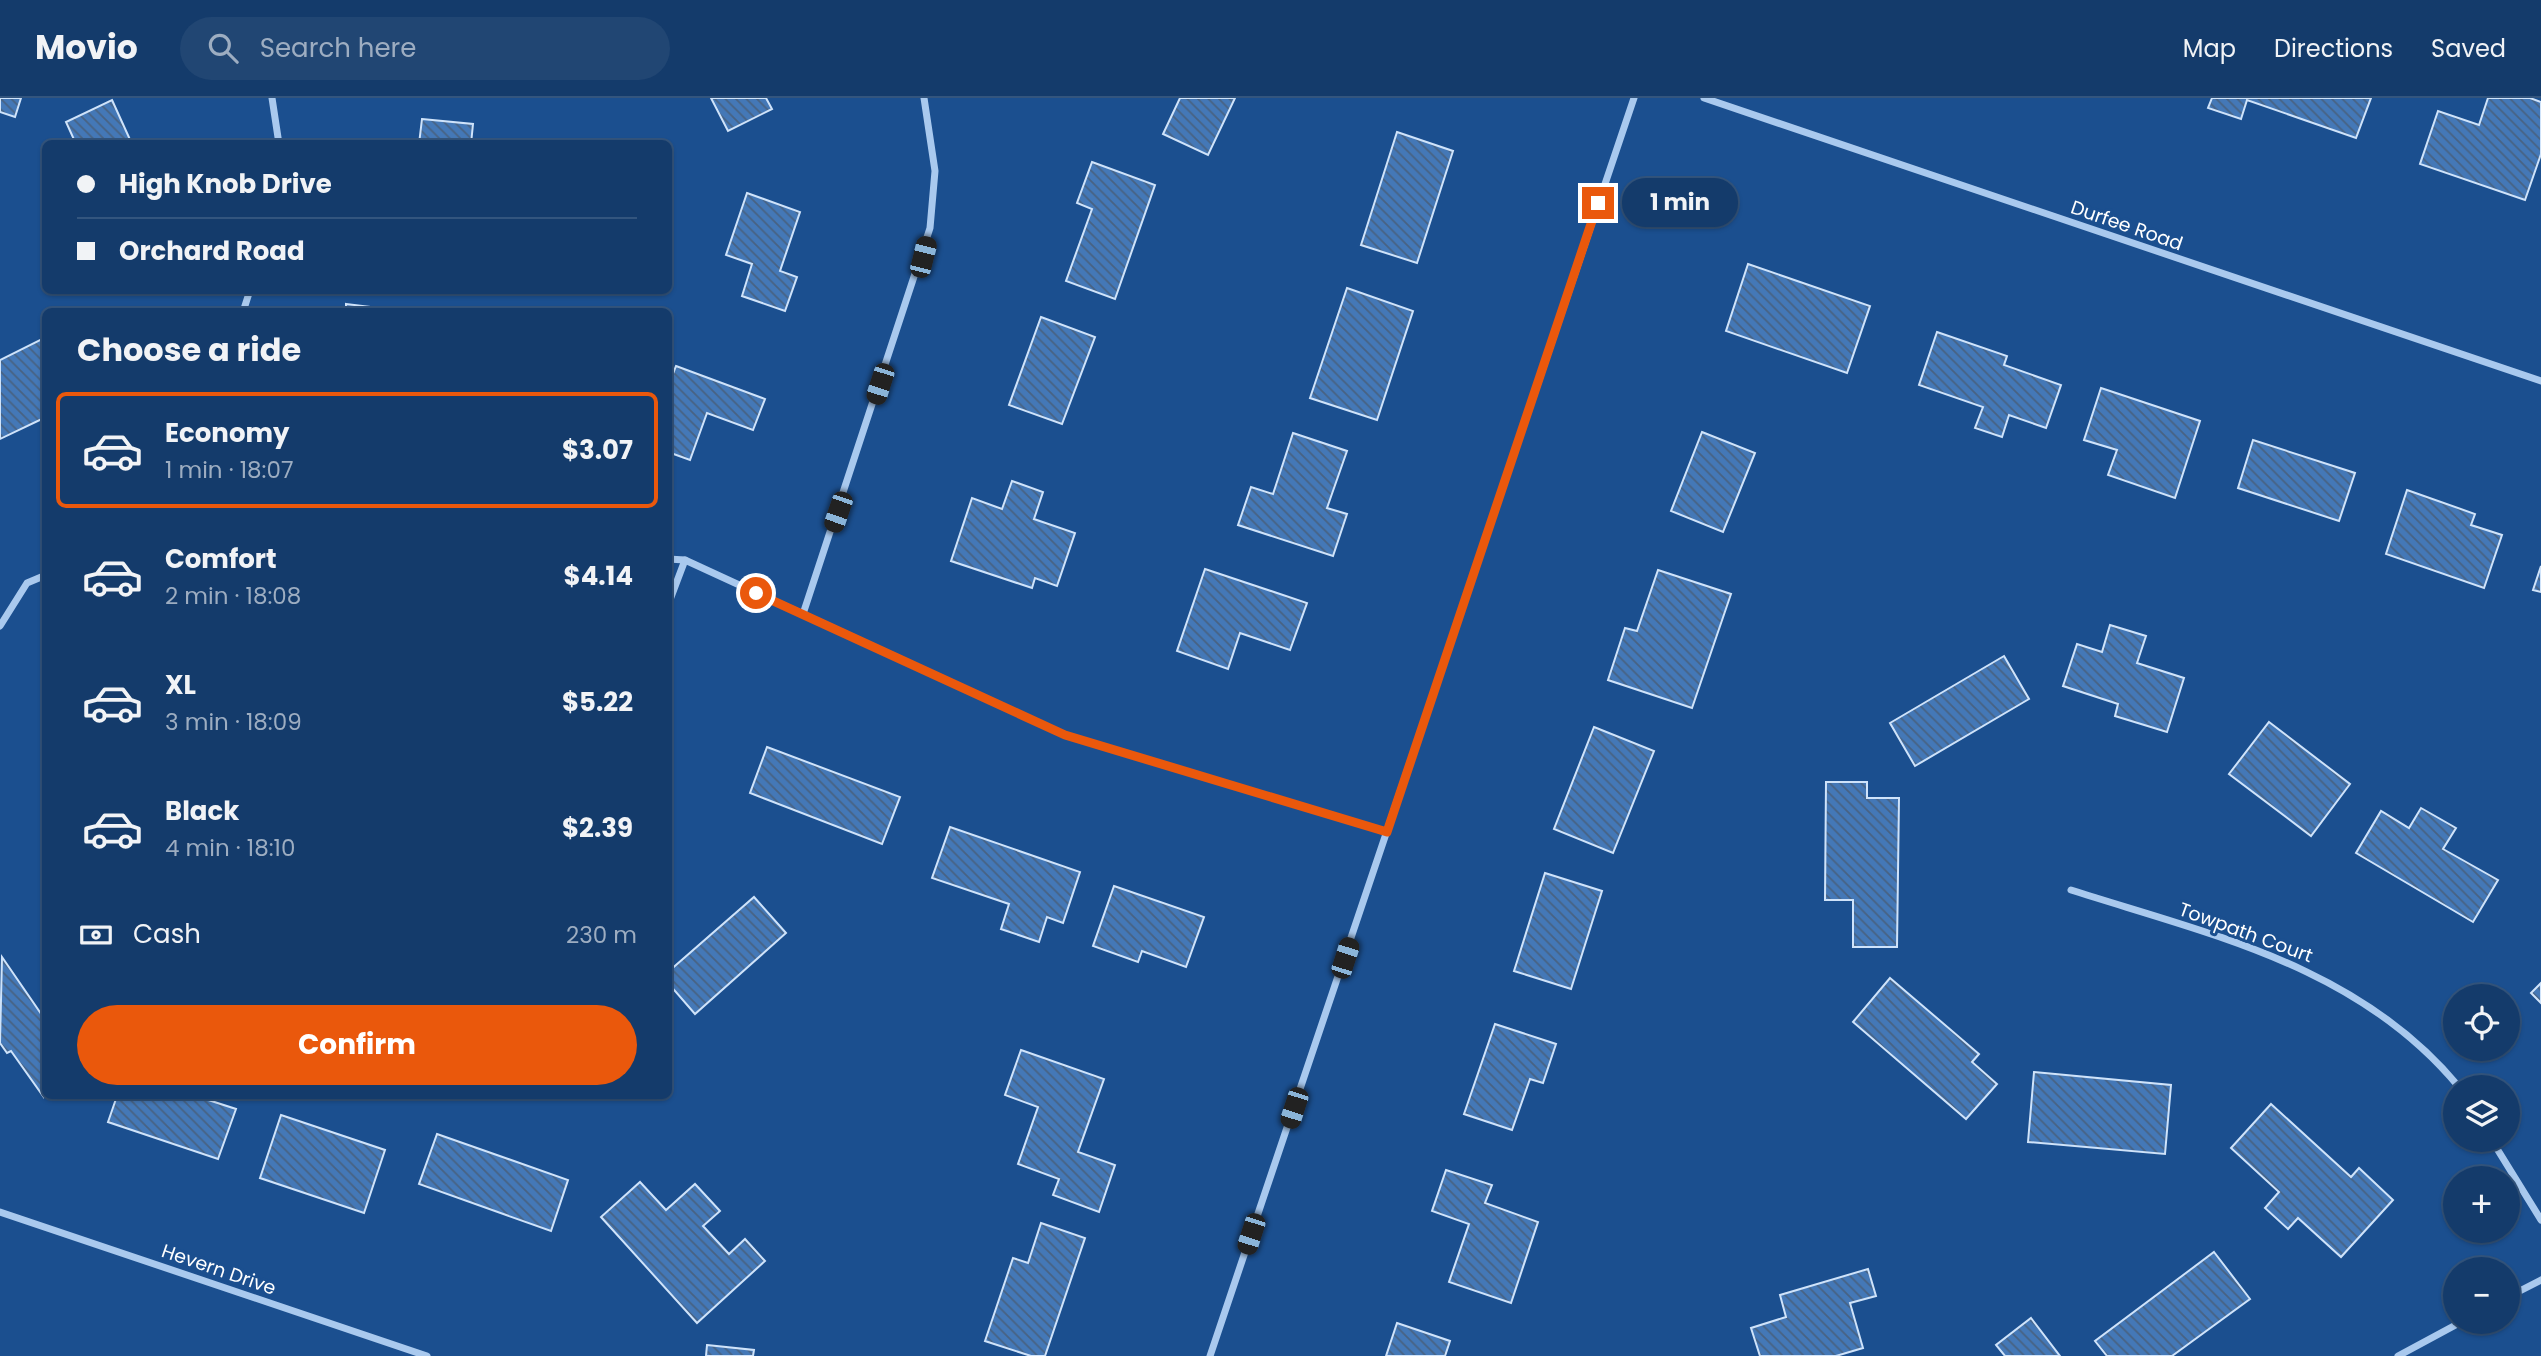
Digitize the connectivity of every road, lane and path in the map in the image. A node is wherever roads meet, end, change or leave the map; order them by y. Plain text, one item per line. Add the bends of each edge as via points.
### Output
1 (272, 98) edge
2 (924, 98) edge
3 (1634, 98) edge
4 (1704, 98) edge
5 (278, 140) edge
6 (2541, 382) edge
7 (672, 559) edge
8 (685, 561) junction
9 (42, 577) edge
10 (672, 595) edge
11 (803, 614) junction
12 (0, 626) edge
13 (1387, 832) junction
14 (2071, 890) dead end
15 (2447, 1075) edge
16 (2499, 1152) edge
17 (0, 1212) edge
18 (2541, 1220) edge
19 (2541, 1280) edge
20 (2520, 1291) edge
21 (2443, 1332) edge
22 (428, 1356) edge
23 (1210, 1356) edge
24 (2398, 1356) edge

1 - 5 street
2 - 11 street via 935,171 930,228
3 - 13 street
4 - 6 street, Durfee Road
7 - 8 street
8 - 10 street
8 - 11 street
9 - 12 street via 27,583
11 - 13 street via 1065,735
13 - 23 street
14 - 15 street, Towpath Court via 2260,950 2324,978 2374,1009
16 - 18 street
17 - 22 street, Hevern Drive
19 - 20 street
21 - 24 street

